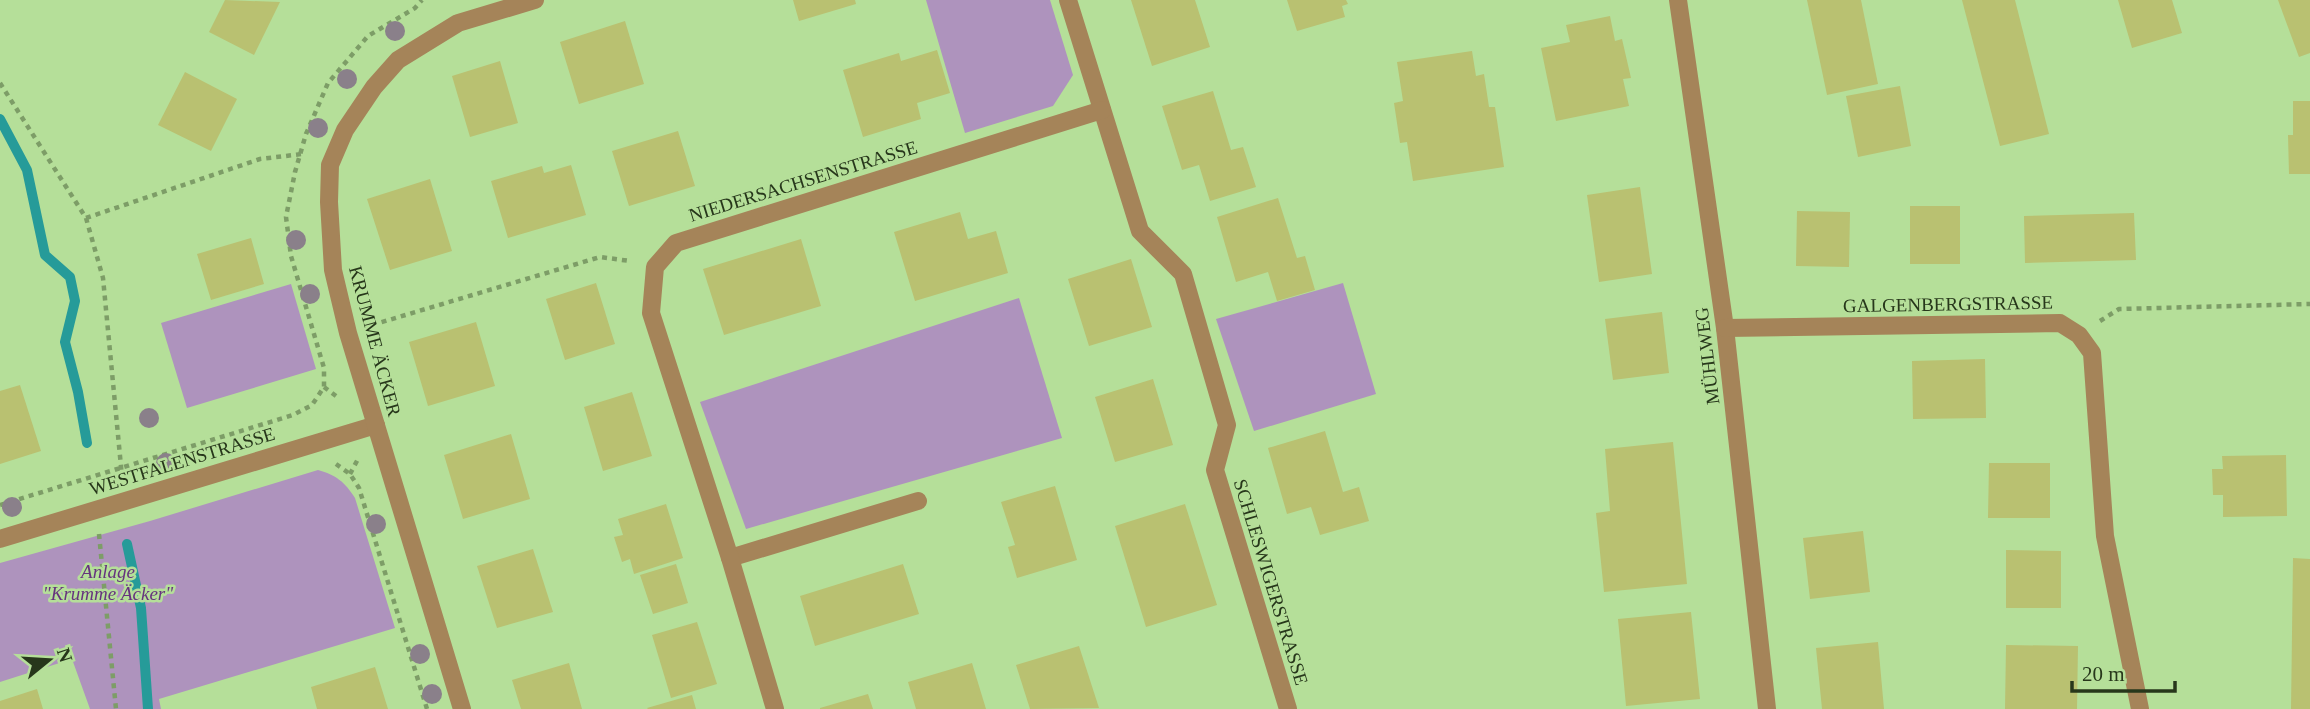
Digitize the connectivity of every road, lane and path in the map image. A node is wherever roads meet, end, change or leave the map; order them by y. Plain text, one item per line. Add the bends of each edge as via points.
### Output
1 (422, 0) edge
2 (535, 0) edge
3 (1068, 0) edge
4 (1678, 0) edge
5 (0, 83) edge
6 (1102, 110) junction
7 (300, 153) junction
8 (330, 164) junction
9 (86, 218) junction
10 (655, 267) junction
11 (2310, 304) edge
12 (1725, 328) junction
13 (348, 333) junction
14 (2079, 335) junction
15 (376, 425) junction
16 (329, 463) dead end
17 (120, 468) junction
18 (126, 499) junction
19 (918, 501) dead end
20 (0, 505) edge
21 (94, 509) junction
22 (0, 538) edge
23 (730, 558) junction
24 (1283, 708) edge
25 (116, 709) edge
26 (427, 709) edge
27 (462, 709) edge
28 (775, 709) edge
29 (1767, 709) edge
30 (2140, 709) edge

1 - 7 path via 368,36 328,83
2 - 8 street, KRUMME ÄCKER via 458,23 398,60 345,130
3 - 6 street, SCHLESWIGERSTRASSE
4 - 12 street, MÜHLWEG
5 - 9 path
6 - 10 street, NIEDERSACHSENSTRASSE via 676,243
6 - 24 street, SCHLESWIGERSTRASSE via 1140,231 1183,274 1227,425 1215,470
7 - 8 path
7 - 9 path via 260,159
7 - 17 path via 286,217 291,256 324,368 324,387 312,405 293,415
8 - 13 street, KRUMME ÄCKER via 332,270
9 - 17 path via 103,278
10 - 13 path via 600,257
10 - 23 street via 651,313
11 - 14 path via 2119,309
12 - 14 street, GALGENBERGSTRASSE via 2060,323
12 - 29 street, MÜHLWEG
13 - 15 street, KRUMME ÄCKER
14 - 30 street via 2092,353 2105,536
15 - 18 street, WESTFALENSTRASSE
15 - 27 street, KRUMME ÄCKER
16 - 26 path via 350,474 359,488
17 - 18 path
17 - 20 path
18 - 21 street, WESTFALENSTRASSE
19 - 23 street
21 - 22 street, WESTFALENSTRASSE
21 - 25 path
23 - 28 street

